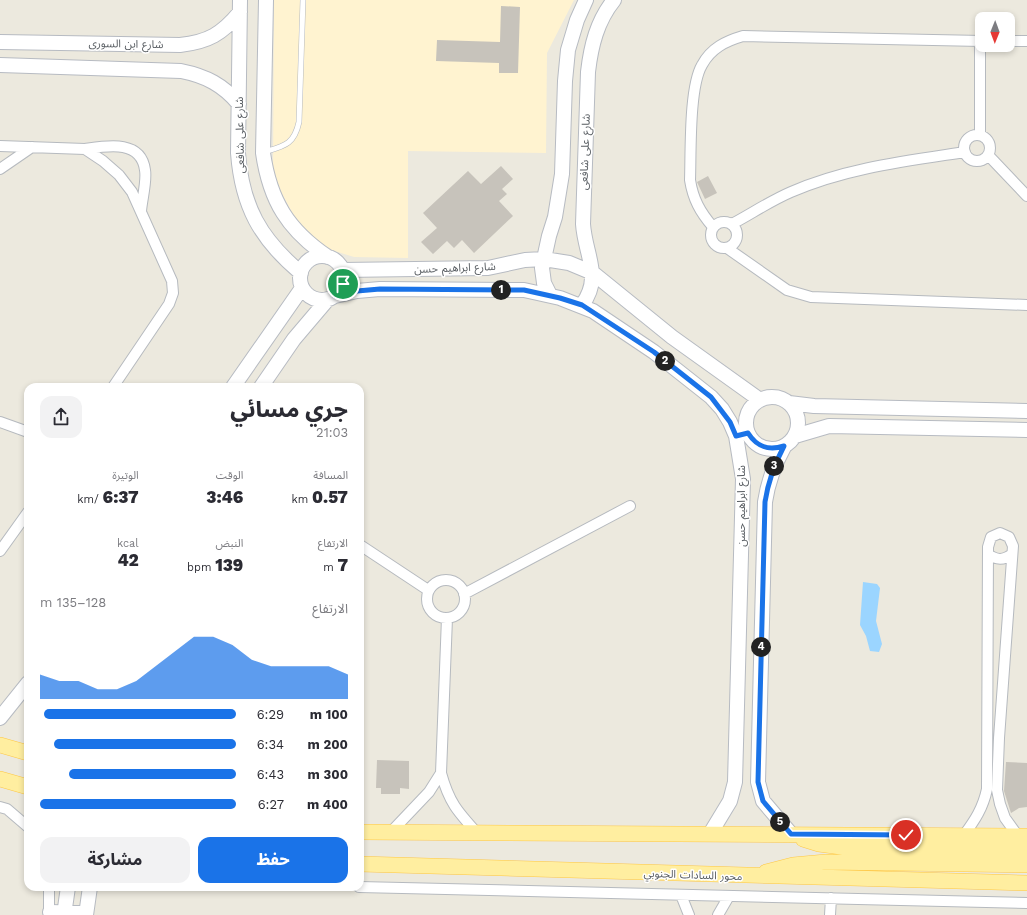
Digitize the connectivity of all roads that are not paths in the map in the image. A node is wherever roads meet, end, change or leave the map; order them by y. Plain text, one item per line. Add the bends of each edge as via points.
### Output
1 (266, 0) edge
2 (302, 0) edge
3 (586, 0) edge
4 (614, 0) edge
5 (240, 6) edge
6 (1, 41) edge
7 (975, 41) edge
8 (1015, 41) edge
9 (1027, 42) edge
10 (32, 43) junction
11 (981, 52) edge
12 (0, 65) edge
13 (31, 66) junction
14 (239, 104) junction
15 (980, 135) junction
16 (0, 146) edge
17 (32, 147) junction
18 (85, 149) junction
19 (965, 152) junction
20 (263, 153) junction
21 (988, 155) junction
22 (0, 169) edge
23 (1027, 196) edge
24 (141, 211) junction
25 (732, 224) junction
26 (713, 226) junction
27 (727, 248) junction
28 (328, 257) junction
29 (544, 259) junction
30 (343, 270) junction
31 (301, 273) junction
32 (593, 273) junction
33 (302, 288) junction
34 (550, 295) junction
35 (332, 298) junction
36 (582, 305) junction
37 (1027, 305) edge
38 (116, 383) edge
39 (236, 383) edge
40 (264, 383) edge
41 (760, 400) junction
42 (789, 403) junction
43 (1027, 411) edge
44 (0, 422) edge
45 (1027, 430) edge
46 (24, 431) edge
47 (742, 435) junction
48 (795, 436) junction
49 (784, 446) junction
50 (630, 506) dead end
51 (24, 518) edge
52 (364, 548) edge
53 (0, 551) edge
54 (988, 554) junction
55 (1012, 554) junction
56 (428, 590) junction
57 (464, 594) junction
58 (447, 618) junction
59 (24, 688) edge
60 (0, 718) edge
61 (988, 737) junction
62 (999, 738) junction
63 (0, 745) edge
64 (24, 752) edge
65 (441, 773) junction
66 (0, 779) edge
67 (24, 786) edge
68 (0, 807) edge
69 (24, 824) edge
70 (364, 832) edge
71 (391, 832) junction
72 (478, 833) junction
73 (710, 834) junction
74 (791, 834) junction
75 (964, 835) junction
76 (1023, 836) edge
77 (1027, 850) edge
78 (364, 864) edge
79 (1027, 865) edge
80 (752, 876) junction
81 (1027, 883) edge
82 (364, 887) edge
83 (49, 891) edge
84 (60, 891) edge
85 (68, 891) edge
86 (82, 891) edge
87 (90, 891) edge
88 (681, 895) junction
89 (729, 896) junction
90 (831, 898) junction
91 (1027, 903) edge
92 (64, 911) edge
93 (50, 913) edge
94 (86, 913) edge
95 (689, 915) edge
96 (718, 915) edge
97 (830, 915) edge

1 - 20 street, شارع على شافعى
2 - 20 lane via 299,122 296,134 284,146
3 - 29 street, شارع على شافعى via 576,20 568,50 562,174 555,217
4 - 32 street, شارع على شافعى via 598,27 591,49 588,72 583,224 585,246
5 - 10 street, شارع ابن السورى via 228,26 214,36 197,43
5 - 14 street, شارع على شافعى
6 - 10 street, شارع ابن السورى
7 - 26 street via 743,36 712,51 701,65 696,81 690,180 697,206
8 - 9 street
10 - 13 street
11 - 15 street
12 - 13 street
13 - 14 street via 181,71 198,74 228,91
14 - 31 street, شارع على شافعى via 238,153 240,177 246,199 255,221 267,240
15 - 19 street via 967,139
15 - 21 street via 990,146
16 - 17 street
17 - 18 street
17 - 22 street
18 - 24 street via 119,175 132,192
18 - 24 street via 117,145 127,147 135,153 145,170
19 - 21 street via 976,161
19 - 25 street via 877,166 830,178 790,192
20 - 28 street, شارع على شافعى via 266,174 282,213 310,245
21 - 23 street
24 - 38 street via 172,281 173,293 169,304
25 - 26 street via 720,222
25 - 27 street via 737,237
26 - 27 street via 710,237 712,242
27 - 37 street via 787,290 810,298
28 - 30 street
28 - 31 street via 311,259
29 - 30 street, شارع ابراهيم حسن via 525,260 488,268
29 - 32 street, شارع ابراهيم حسن via 570,263
29 - 34 street, شارع على شافعى via 542,276
30 - 35 street via 343,284
31 - 33 street
32 - 36 street, شارع على شافعى via 592,286
32 - 41 street, شارع ابراهيم حسن via 672,337
33 - 35 street via 314,298
33 - 39 street
34 - 35 street, شارع ابراهيم حسن via 524,290 380,289 357,291
34 - 36 street, شارع ابراهيم حسن
35 - 40 street via 294,339
36 - 47 street, شارع ابراهيم حسن via 654,352 711,397
41 - 42 street via 775,398
41 - 47 street via 749,411
42 - 43 street via 814,406
42 - 48 street via 798,418
44 - 46 street
45 - 48 street via 829,426
47 - 49 street via 763,447 775,449
47 - 73 street, شارع ابراهيم حسن via 735,782 730,801
48 - 49 street
49 - 74 street via 772,470 765,502 758,782 763,801
50 - 57 street
51 - 53 street
52 - 56 street
54 - 55 street via 1000,559
54 - 55 street via 991,537 1000,533 1012,541
54 - 61 street
55 - 62 street
56 - 57 street via 444,580 457,584
56 - 58 street via 426,597 430,610 440,618
57 - 58 street via 462,610
58 - 65 street
59 - 60 street
61 - 62 street
61 - 75 street via 984,804 978,817
62 - 76 street via 997,790 1000,804 1005,818
63 - 64 main road
65 - 71 street via 429,792
65 - 72 street via 446,793 456,810
66 - 67 main road
68 - 69 street via 7,809
70 - 71 main road
71 - 72 main road
72 - 73 main road
73 - 74 main road
74 - 75 main road
74 - 77 main road via 819,844 841,848
75 - 76 main road
78 - 80 main road, محور السادات الجنوبي
79 - 80 main road via 826,862 793,865
80 - 81 main road, محور السادات الجنوبي
82 - 88 street
83 - 93 street
84 - 92 street
85 - 92 street
86 - 94 street
87 - 94 street
88 - 89 street
88 - 95 street
89 - 90 street
89 - 96 street
90 - 91 street
90 - 97 street
92 - 93 street
92 - 94 street

